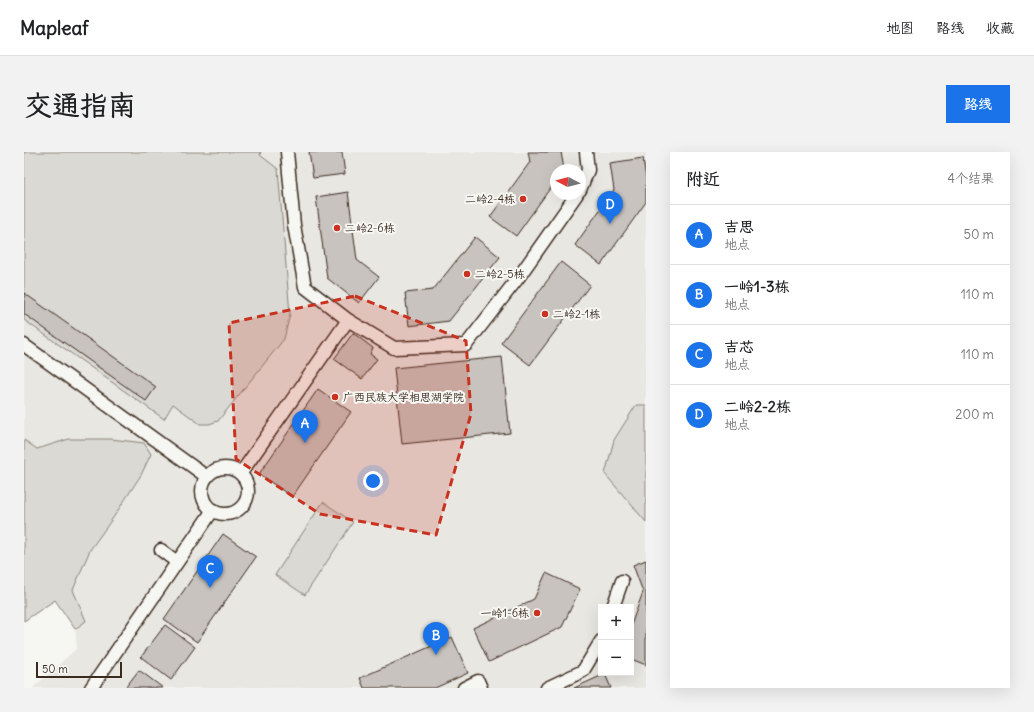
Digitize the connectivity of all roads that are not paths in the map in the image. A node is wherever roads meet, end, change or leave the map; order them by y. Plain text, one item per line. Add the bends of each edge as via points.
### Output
1 (288, 152) edge
2 (586, 152) edge
3 (586, 175) edge
4 (573, 200) edge
5 (348, 320) junction
6 (24, 345) edge
7 (241, 473) junction
8 (207, 476) junction
9 (213, 510) junction
10 (161, 550) dead end
11 (177, 562) junction
12 (622, 581) dead end
13 (614, 604) edge
14 (598, 646) edge
15 (91, 688) edge
16 (464, 688) edge
17 (481, 688) edge
18 (547, 688) edge

1 - 5 lane via 294,225 305,287
2 - 3 lane
4 - 5 lane via 518,278 466,345 394,348
5 - 7 lane
6 - 8 lane
7 - 8 lane via 227,467 212,471
7 - 9 lane via 248,487 246,502 241,508 227,514
8 - 9 lane via 202,491 207,505
9 - 11 lane
10 - 11 lane
11 - 15 lane
12 - 13 lane
14 - 18 lane via 583,671
16 - 17 lane via 478,681

